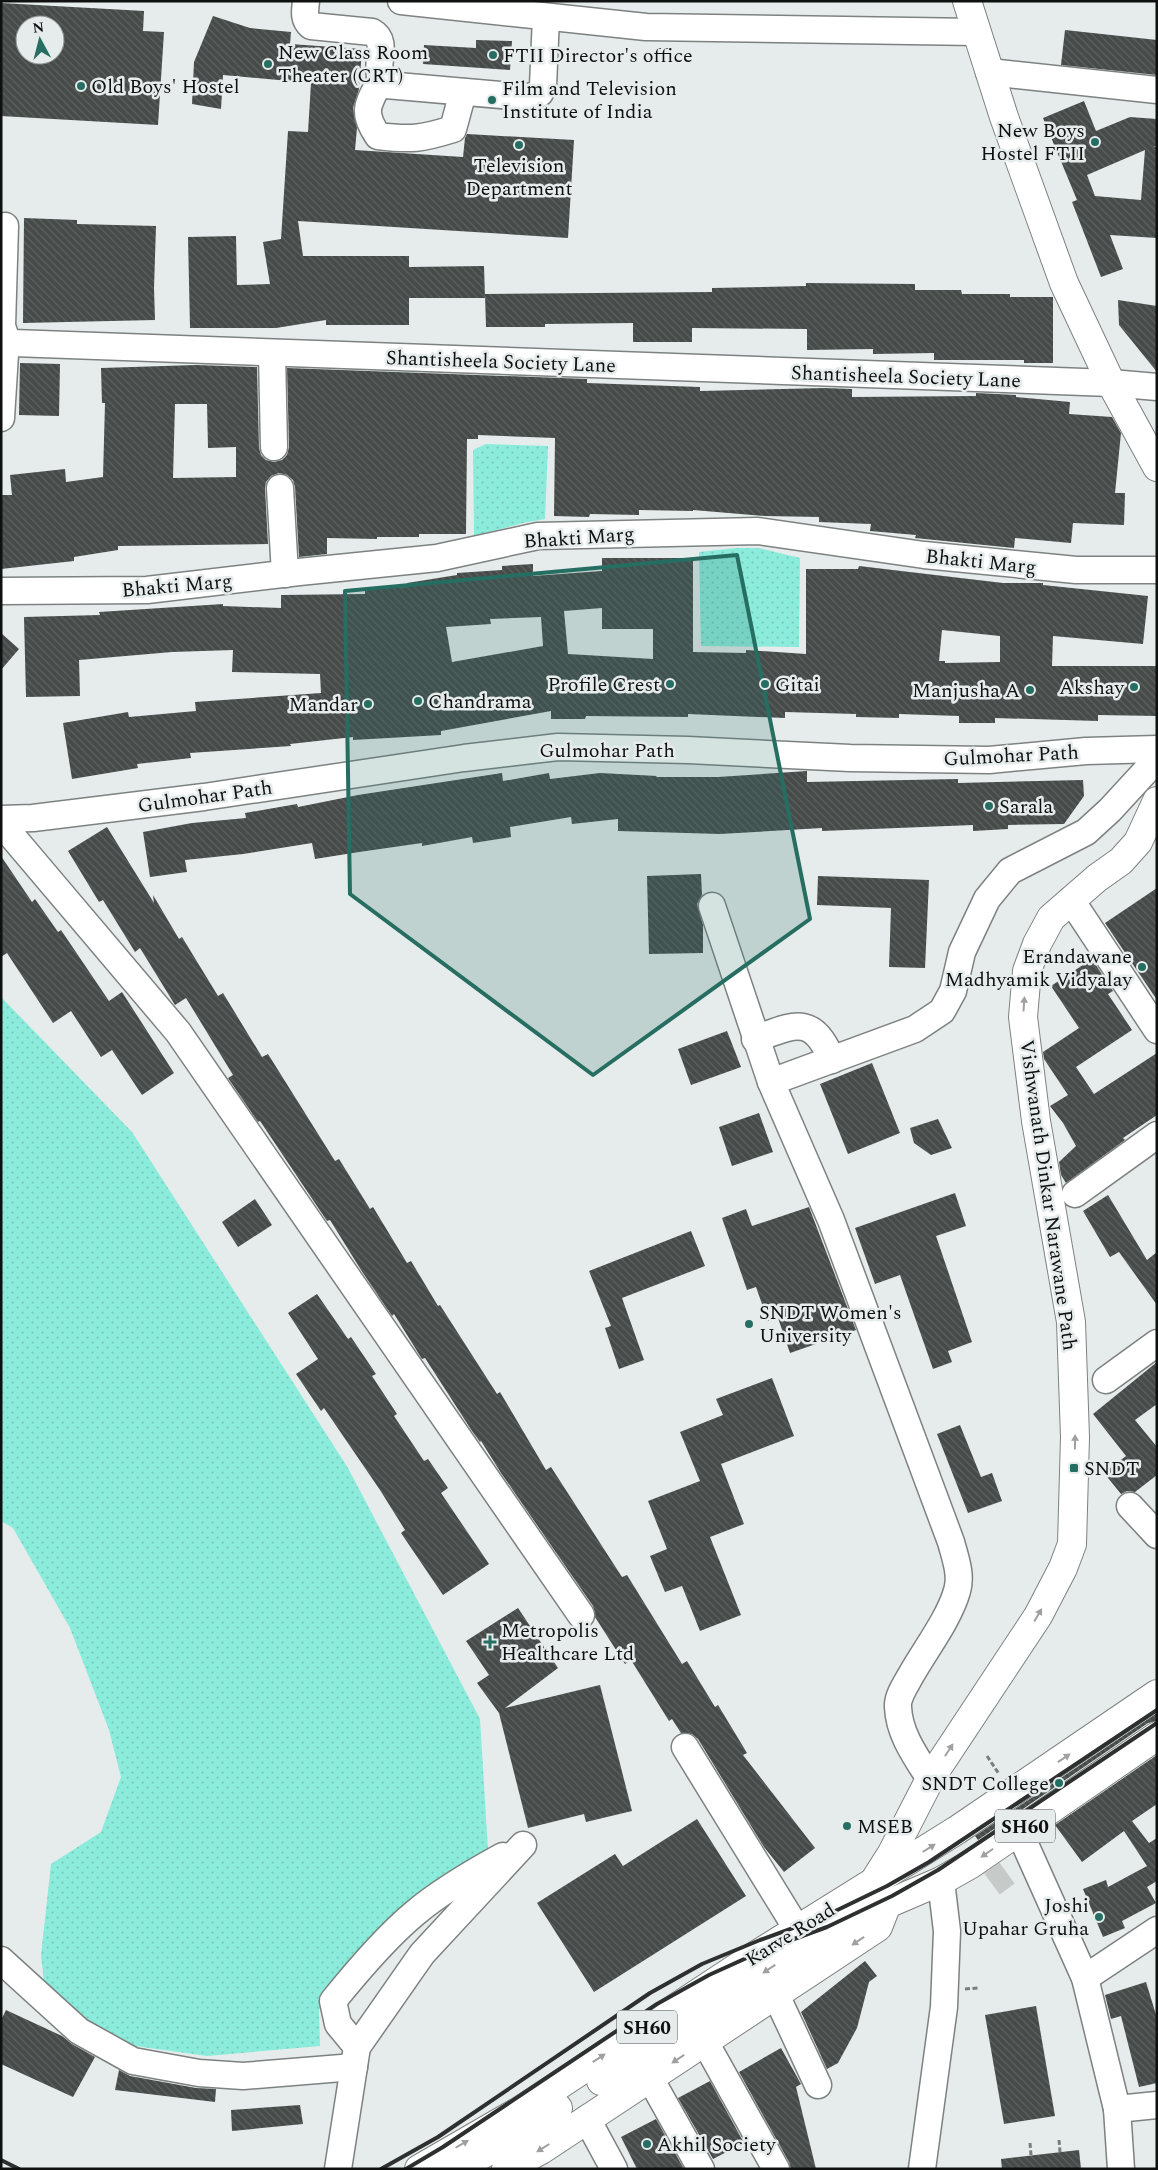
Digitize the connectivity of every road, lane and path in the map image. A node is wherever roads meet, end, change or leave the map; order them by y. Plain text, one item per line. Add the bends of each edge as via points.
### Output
1 (306, 1) edge
2 (401, 1) edge
3 (967, 1) edge
4 (494, 6) edge
5 (546, 17) junction
6 (976, 32) junction
7 (989, 72) junction
8 (380, 80) junction
9 (1157, 90) edge
10 (463, 92) junction
11 (4, 226) dead end
12 (6, 338) junction
13 (272, 353) junction
14 (1111, 383) junction
15 (1157, 387) edge
16 (1, 418) edge
17 (274, 446) dead end
18 (1157, 467) edge
19 (280, 488) dead end
20 (1157, 570) edge
21 (285, 574) junction
22 (4, 591) edge
23 (1157, 749) edge
24 (1157, 759) edge
25 (1157, 801) edge
26 (1, 821) edge
27 (1071, 900) junction
28 (712, 906) dead end
29 (1157, 1030) edge
30 (755, 1039) junction
31 (832, 1060) junction
32 (771, 1082) junction
33 (1157, 1135) edge
34 (1075, 1194) dead end
35 (1157, 1344) edge
36 (1106, 1380) dead end
37 (1130, 1506) dead end
38 (1157, 1535) edge
39 (581, 1615) dead end
40 (1157, 1694) edge
41 (1157, 1736) edge
42 (685, 1747) dead end
43 (930, 1780) junction
44 (1018, 1831) junction
45 (940, 1881) junction
46 (880, 1894) junction
47 (1157, 1930) edge
48 (803, 1936) junction
49 (1, 1960) edge
50 (1085, 1978) junction
51 (776, 1995) junction
52 (705, 2042) junction
53 (356, 2057) junction
54 (650, 2078) junction
55 (818, 2085) dead end
56 (1157, 2105) edge
57 (1117, 2110) junction
58 (587, 2119) junction
59 (1059, 2140) dead end
60 (1030, 2143) dead end
61 (1060, 2152) dead end
62 (1031, 2156) dead end
63 (498, 2160) edge
64 (338, 2169) edge
65 (419, 2169) edge
66 (457, 2169) edge
67 (614, 2169) edge
68 (701, 2169) edge
69 (776, 2169) edge
70 (922, 2169) edge
71 (1121, 2169) edge

1 - 8 street via 305,16 311,26 372,32 378,36 381,42
2 - 4 street
3 - 6 main road
4 - 5 street
5 - 6 street via 646,27
5 - 10 street via 540,93 522,97
6 - 7 main road
7 - 9 street
7 - 14 main road via 1064,283
8 - 10 street via 386,85
8 - 10 street via 369,102 368,121 378,136 407,140 453,129
11 - 12 street via 2,326
12 - 13 street, Shantisheela Society Lane via 13,344
12 - 16 street
13 - 14 street, Shantisheela Society Lane
13 - 17 street
14 - 15 street, Shantisheela Society Lane
14 - 18 main road
19 - 21 street
20 - 21 street, Bhakti Marg via 1057,569 924,555 758,531 538,536 437,558
21 - 22 street, Bhakti Marg via 147,590
23 - 26 street, Gulmohar Path via 1086,751 989,760 558,747 204,797
24 - 31 street via 1086,832 1010,871 987,899 962,952 952,991 942,1011 915,1029
25 - 27 main road, Vishwanath Dinkar Narawane Path via 1138,842 1121,861
26 - 39 street via 178,1032
27 - 29 street
43 -> 27 main road, Vishwanath Dinkar Narawane Path via 1038,1616 1072,1544 1075,1437 1071,1322 1036,1121 1023,1016 1027,971 1037,944 1051,918
28 - 30 street
30 - 31 street via 792,1025 803,1027 818,1035
30 - 32 street
31 - 32 street
32 - 43 street via 831,1220 958,1568 958,1590 897,1704 904,1736
33 - 34 street
35 - 36 street
37 - 38 street
46 -> 40 main road, SH60 via 957,1830
41 - 44 main road, SH60
42 - 48 street
43 - 46 main road, Vishwanath Dinkar Narawane Path via 892,1853
44 -> 45 main road, SH60
44 - 50 street
45 - 46 main road, SH60
45 - 70 street via 947,1931 944,2007
46 - 48 main road, SH60 via 836,1926
46 -> 51 main road, Karve Road via 878,1927
47 - 50 street
48 -> 63 main road, SH60 via 530,2127
65 -> 48 main road, Karve Road / SH60
49 - 53 street via 79,2031 133,2061 199,2073 242,2076
50 - 57 street
51 - 52 main road, Karve Road
51 - 55 street
52 -> 54 main road, Karve Road
52 - 69 street
53 - 53 street via 422,1954 523,1845 468,1875 415,1913 333,2000 338,2024
53 - 64 street
54 - 58 main road, Karve Road
54 - 68 street
56 - 57 street
57 - 71 street
58 -> 63 main road, Karve Road via 541,2150
58 - 67 street
59 - 61 path
60 - 62 path
63 - 66 main road, SH60

